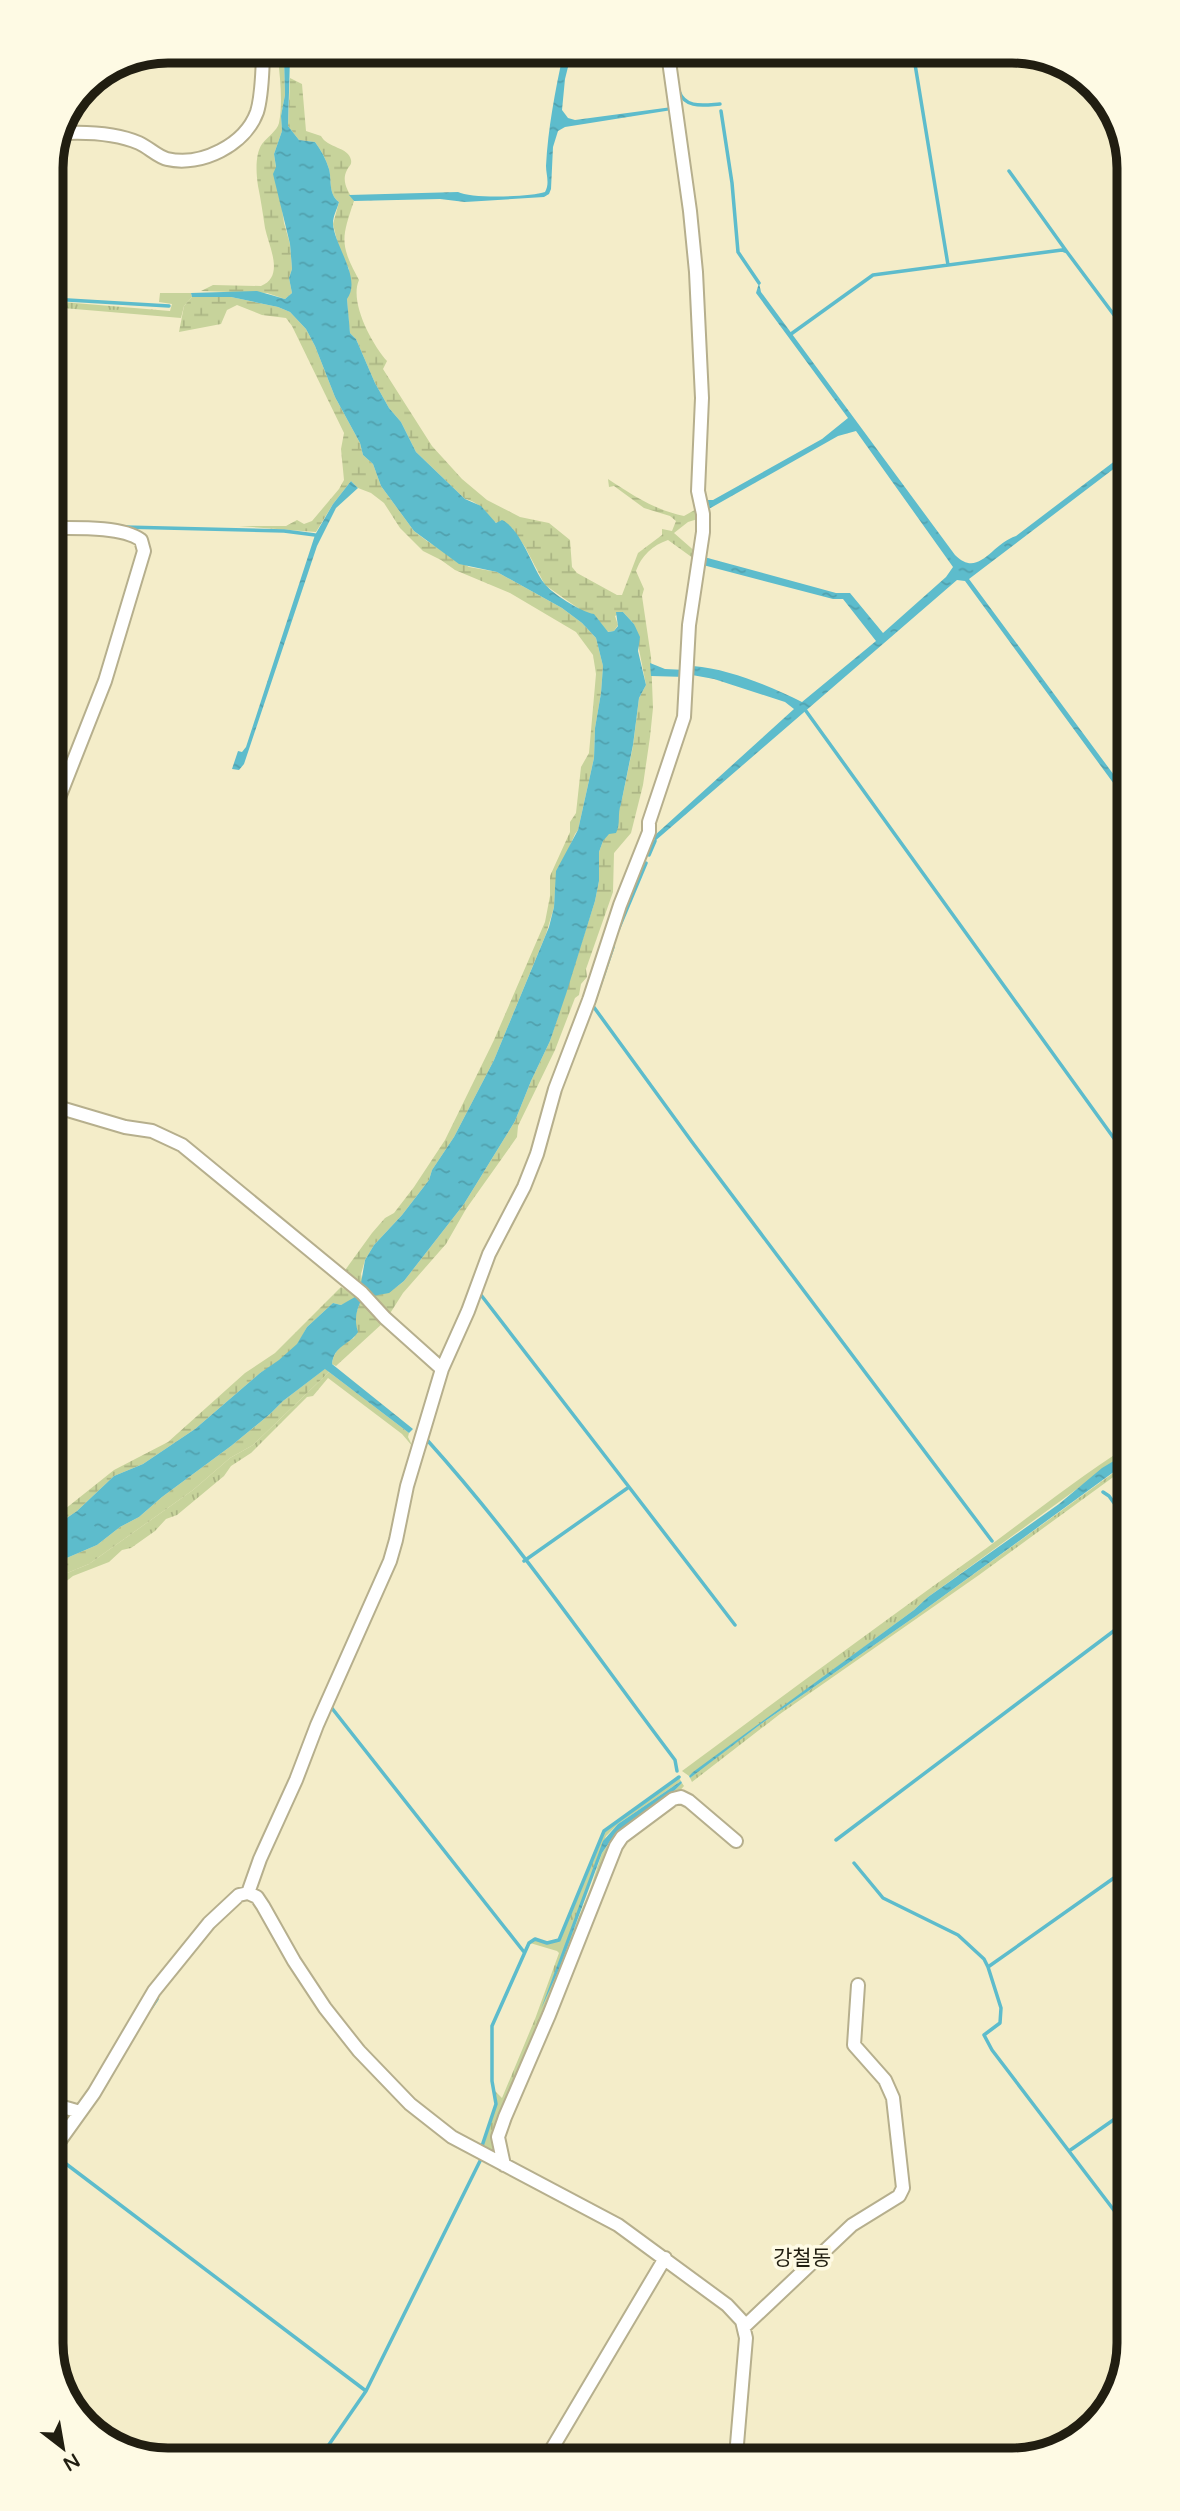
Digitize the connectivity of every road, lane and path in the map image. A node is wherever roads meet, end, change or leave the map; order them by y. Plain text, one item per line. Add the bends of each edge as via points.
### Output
1 (262, 63) edge
2 (669, 63) edge
3 (70, 133) edge
4 (63, 529) edge
5 (63, 788) edge
6 (63, 1109) edge
7 (442, 1369) junction
8 (736, 1842) dead end
9 (248, 1893) junction
10 (858, 1984) dead end
11 (63, 2107) edge
12 (80, 2112) junction
13 (63, 2137) edge
14 (504, 2165) junction
15 (665, 2258) junction
16 (744, 2327) junction
17 (552, 2448) edge
18 (737, 2448) edge

1 - 3 street via 256,114 242,135 216,153 166,159 124,138
2 - 7 street via 692,223 702,398 698,491 703,532 689,625 684,717 649,832 559,1077 537,1154
4 - 5 street via 131,534 141,540 144,551 105,681
6 - 7 street via 152,1131 182,1145 362,1293
7 - 9 street via 390,1561
8 - 14 street via 681,1797 622,1837 505,2117 498,2137
9 - 12 street via 239,1895 209,1923 154,1991
9 - 14 street via 257,1897 325,2008 394,2088 452,2137
10 - 16 street via 854,2045 885,2080 893,2098 903,2188 899,2196 852,2224
11 - 12 street
12 - 13 street
14 - 15 street via 618,2225
15 - 16 street via 727,2305
15 - 17 street
16 - 18 street

